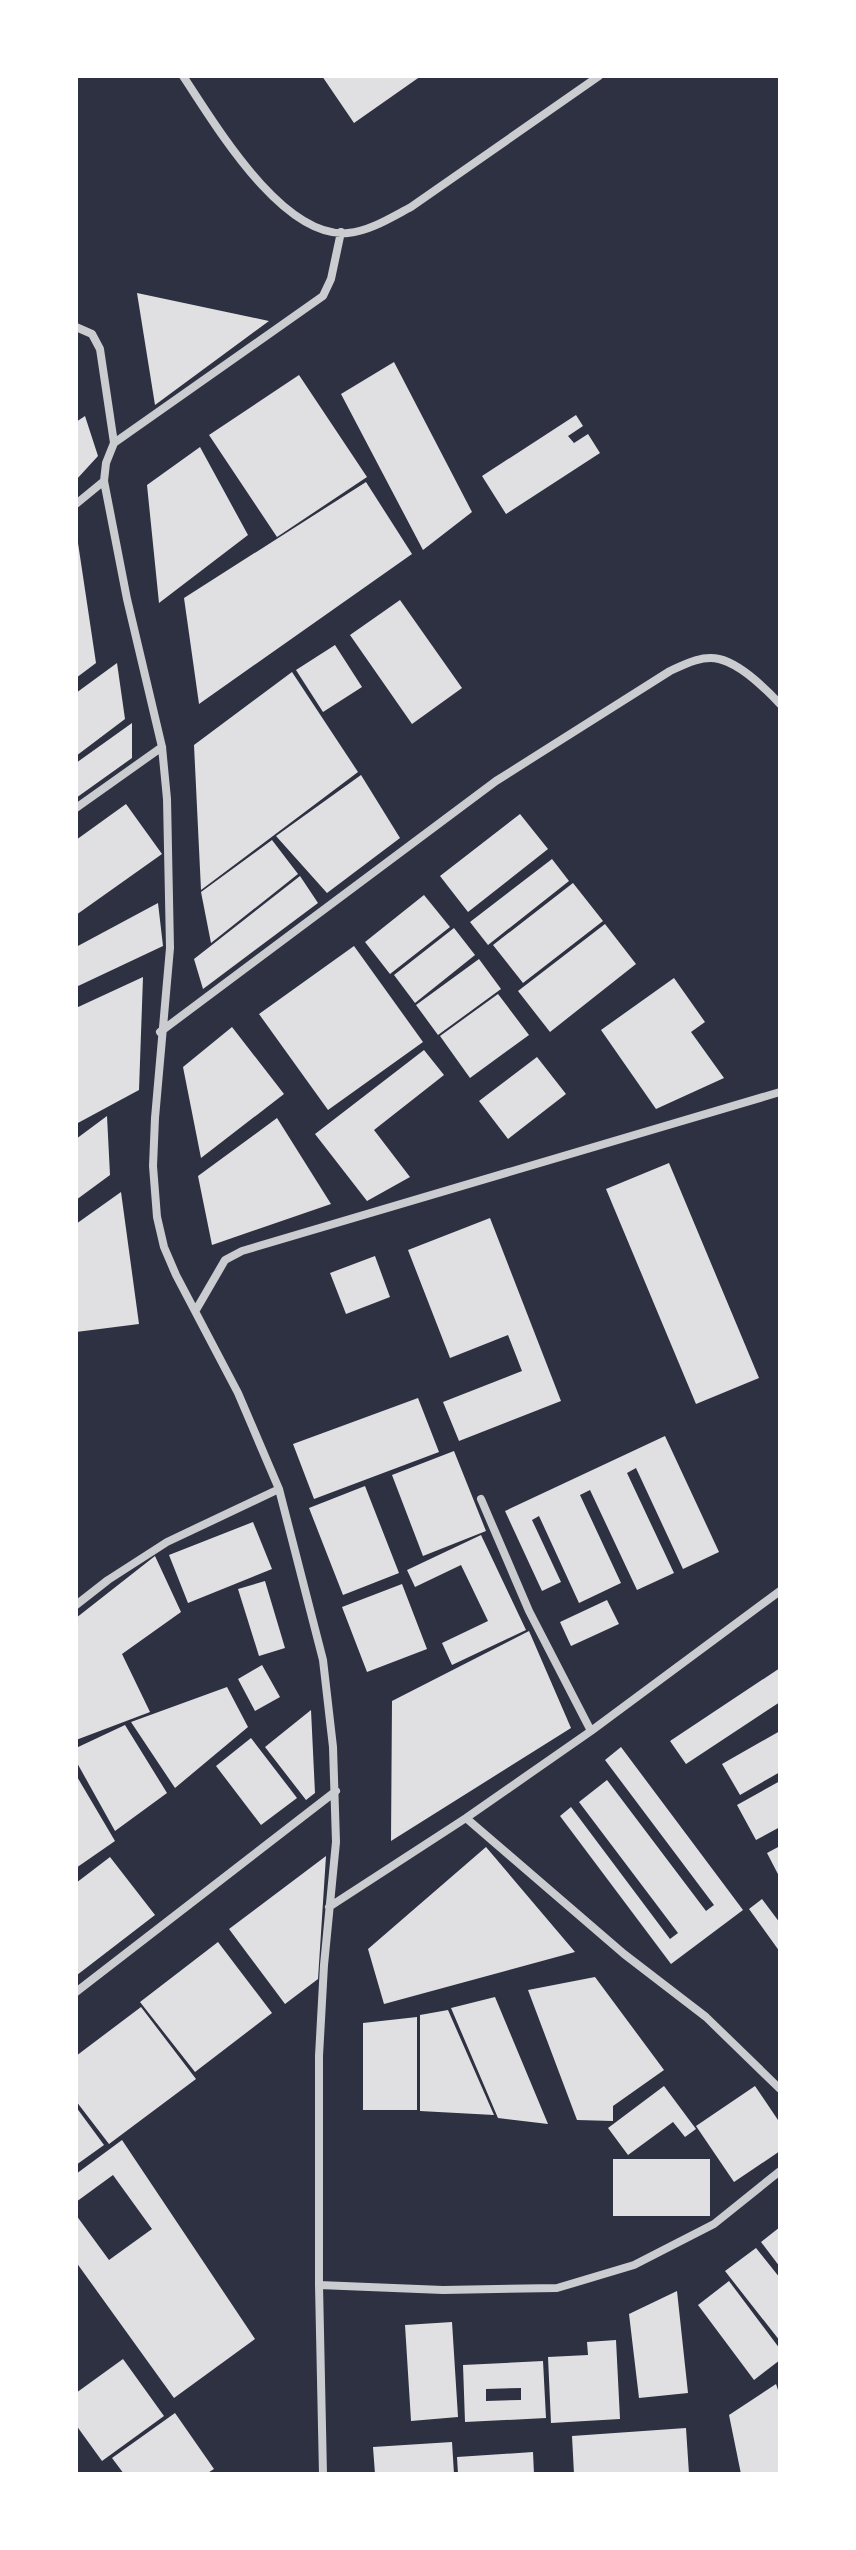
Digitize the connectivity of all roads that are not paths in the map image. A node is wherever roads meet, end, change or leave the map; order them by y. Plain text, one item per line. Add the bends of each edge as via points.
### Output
1 (183, 76) edge
2 (599, 76) edge
3 (341, 232) junction
4 (76, 327) edge
5 (114, 443) junction
6 (104, 481) junction
7 (76, 504) edge
8 (780, 704) edge
9 (162, 747) junction
10 (76, 808) edge
11 (160, 1032) junction
12 (780, 1092) edge
13 (196, 1310) junction
14 (279, 1489) junction
15 (481, 1499) dead end
16 (780, 1591) edge
17 (76, 1605) edge
18 (591, 1731) junction
19 (336, 1791) junction
20 (466, 1818) junction
21 (329, 1907) junction
22 (76, 1992) edge
23 (780, 2089) edge
24 (780, 2171) edge
25 (319, 2285) junction
26 (323, 2474) edge

1 - 3 street via 279,205 317,229
2 - 3 street via 411,207 378,224
3 - 5 street via 323,296
4 - 5 street via 92,334 100,349
5 - 6 street
6 - 7 street
6 - 9 street
8 - 11 street via 745,673 719,659 694,660 670,671 496,781
9 - 10 street
9 - 11 street via 170,948
11 - 13 street via 153,1166 157,1217 164,1247
12 - 13 street via 242,1251 225,1260
13 - 14 street
14 - 17 street via 167,1542
14 - 19 street via 323,1660
15 - 18 street via 529,1611
16 - 18 street
18 - 20 street
19 - 21 street
19 - 22 street
20 - 21 street
20 - 23 street via 706,2017
21 - 25 street via 319,2056
24 - 25 street via 714,2224 634,2265 557,2288
25 - 26 street

